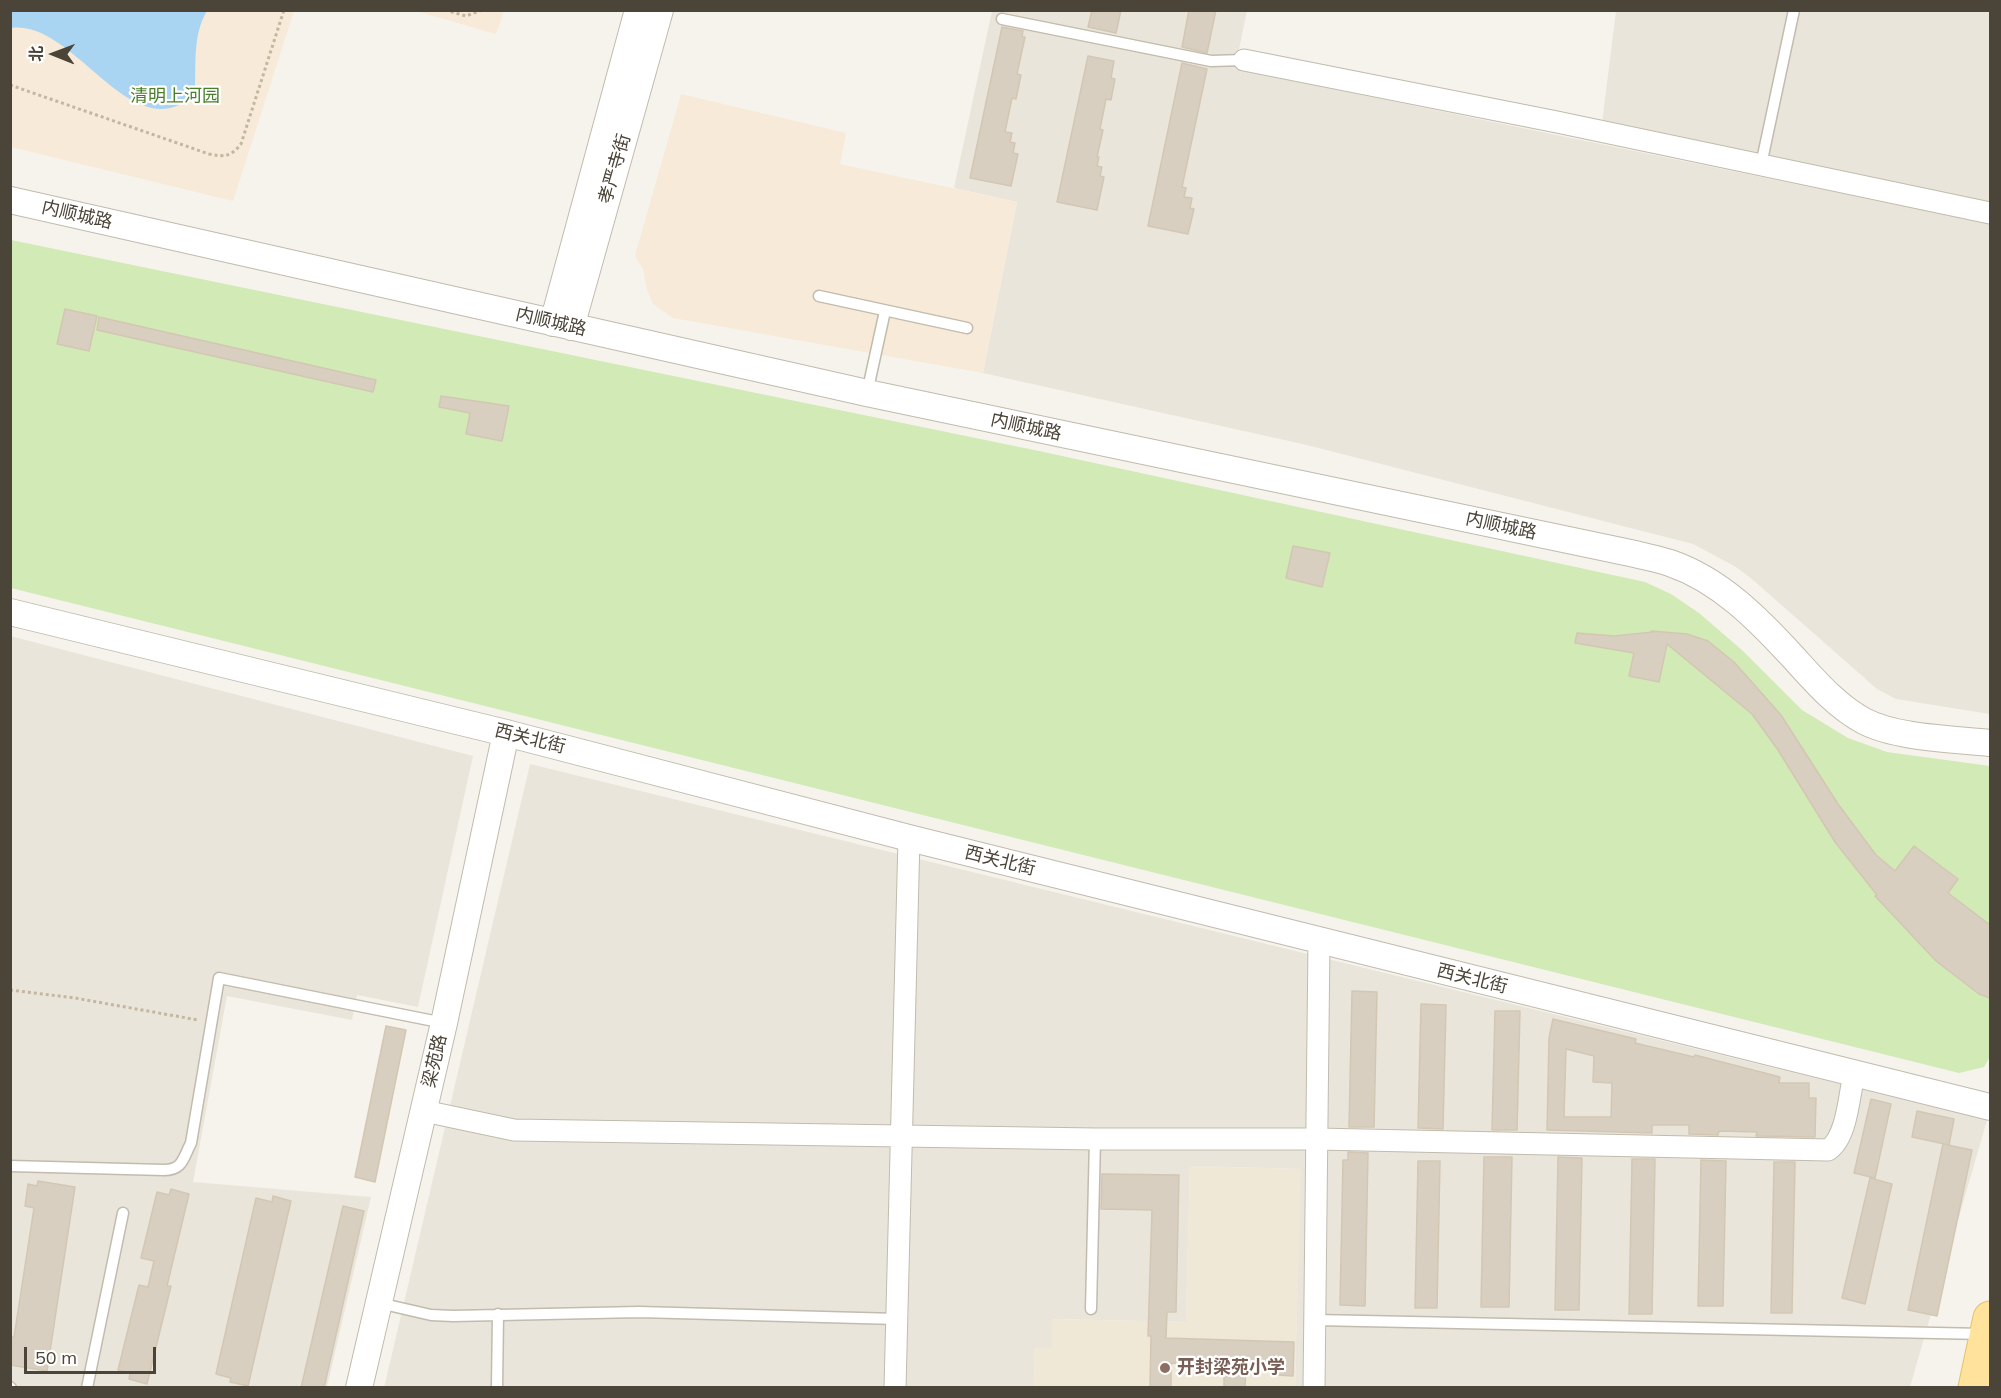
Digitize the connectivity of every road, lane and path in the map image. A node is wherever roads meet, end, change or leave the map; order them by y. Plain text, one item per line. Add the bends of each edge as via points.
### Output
1 (284, 10) edge
2 (445, 10) edge
3 (482, 10) edge
4 (638, 10) edge
5 (660, 10) edge
6 (1794, 10) edge
7 (1002, 19) dead end
8 (1244, 60) joint
9 (10, 85) edge
10 (1761, 165) junction
11 (10, 200) edge
12 (1990, 213) edge
13 (819, 296) dead end
14 (885, 311) junction
15 (562, 325) junction
16 (967, 328) dead end
17 (867, 393) junction
18 (10, 612) edge
19 (506, 733) junction
20 (1990, 743) edge
21 (909, 838) junction
22 (1319, 941) junction
23 (10, 990) edge
24 (211, 1022) junction
25 (444, 1023) junction
26 (1854, 1074) junction
27 (1990, 1107) edge
28 (424, 1111) junction
29 (902, 1136) junction
30 (1095, 1139) junction
31 (1317, 1139) junction
32 (10, 1166) edge
33 (123, 1213) dead end
34 (378, 1303) junction
35 (1091, 1309) dead end
36 (498, 1314) junction
37 (897, 1319) junction
38 (1315, 1320) junction
39 (1989, 1326) edge
40 (87, 1388) edge
41 (359, 1388) edge
42 (497, 1388) edge
43 (895, 1388) edge
44 (1314, 1388) edge
45 (1975, 1388) edge

1 - 9 path via 241,144 233,154 223,157
2 - 3 path via 466,16
4 - 15 street, 孝严寺街
5 - 15 street, 孝严寺街
6 - 10 lane
7 - 8 lane via 1211,61
8 - 10 street
10 - 12 street
11 - 15 street, 内顺城路
13 - 14 lane
14 - 16 lane
14 - 17 lane
15 - 17 street, 内顺城路
17 - 20 street, 内顺城路 via 1671,563 1724,592 1759,621 1823,689 1864,721 1898,732
18 - 19 street, 西关北街
19 - 21 street, 西关北街
19 - 25 street, 梁苑路
21 - 22 street, 西关北街
21 - 29 street
22 - 26 street, 西关北街
22 - 31 street
23 - 24 path
24 - 25 lane via 219,978
24 - 32 lane via 191,1143 180,1166 164,1170
25 - 28 street, 梁苑路
26 - 27 street, 西关北街
26 - 31 street via 1841,1136 1828,1150
28 - 29 street via 514,1130
28 - 34 street, 梁苑路
29 - 30 street
29 - 37 street
30 - 31 street
30 - 35 lane
31 - 38 street
33 - 40 lane
34 - 36 lane via 431,1315
34 - 41 street, 梁苑路
36 - 37 lane via 639,1312
36 - 42 lane
37 - 43 street
38 - 39 lane
38 - 44 street
39 - 45 main road

